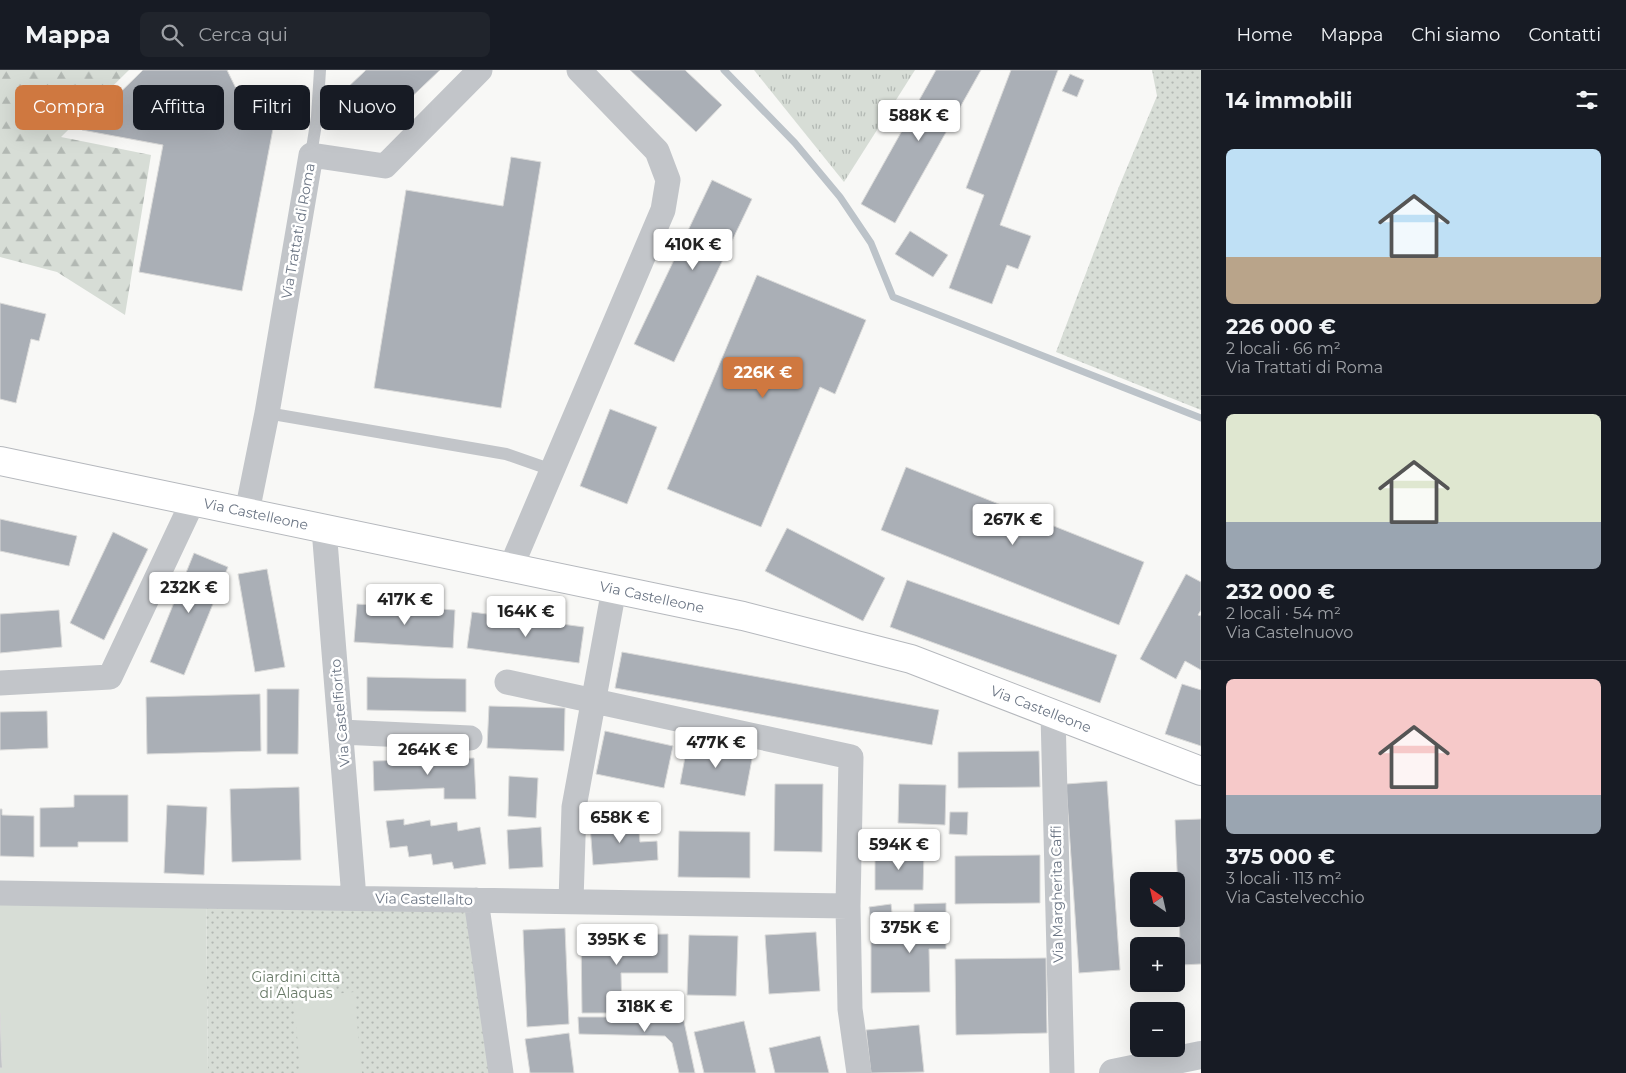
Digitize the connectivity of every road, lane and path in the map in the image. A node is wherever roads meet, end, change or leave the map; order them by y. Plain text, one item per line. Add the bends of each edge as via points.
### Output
1 (320, 70) edge
2 (480, 70) edge
3 (579, 70) edge
4 (311, 155) junction
5 (267, 413) junction
6 (0, 461) edge
7 (552, 470) junction
8 (193, 501) junction
9 (247, 512) junction
10 (324, 529) junction
11 (511, 567) junction
12 (614, 589) junction
13 (507, 682) dead end
14 (0, 683) edge
15 (593, 700) junction
16 (1053, 714) junction
17 (341, 732) junction
18 (470, 738) dead end
19 (1201, 771) edge
20 (0, 893) edge
21 (354, 898) junction
22 (476, 900) junction
23 (571, 901) junction
24 (848, 906) junction
25 (1201, 1055) edge
26 (501, 1073) edge
27 (859, 1073) edge
28 (1062, 1073) edge
29 (1113, 1073) edge

1 - 4 lane
2 - 4 street, Via Trattati di Roma via 385,166
3 - 7 street via 658,151 668,180 663,210
4 - 5 street, Via Trattati di Roma
5 - 7 lane via 506,454
5 - 9 street, Via Trattati di Roma
6 - 8 main road, Via Castelleone
7 - 11 street
8 - 9 main road, Via Castelleone
8 - 14 street via 110,678
9 - 10 main road, Via Castelleone
10 - 11 main road, Via Castelleone
10 - 17 street, Via Castelfiorito
11 - 12 main road, Via Castelleone
12 - 15 street
12 - 16 main road, Via Castelleone via 743,616 911,659
13 - 15 street
15 - 23 street via 574,807
15 - 24 street via 851,757
16 - 19 main road, Via Castelleone
16 - 28 street, Via Margherita Caffi
17 - 18 street
17 - 21 street, Via Castelfiorito
20 - 21 street, Via Castellalto
21 - 22 street, Via Castellalto
22 - 23 street, Via Castellalto
22 - 26 street
23 - 24 street, Via Castellalto
24 - 27 street via 850,1009
25 - 29 street

